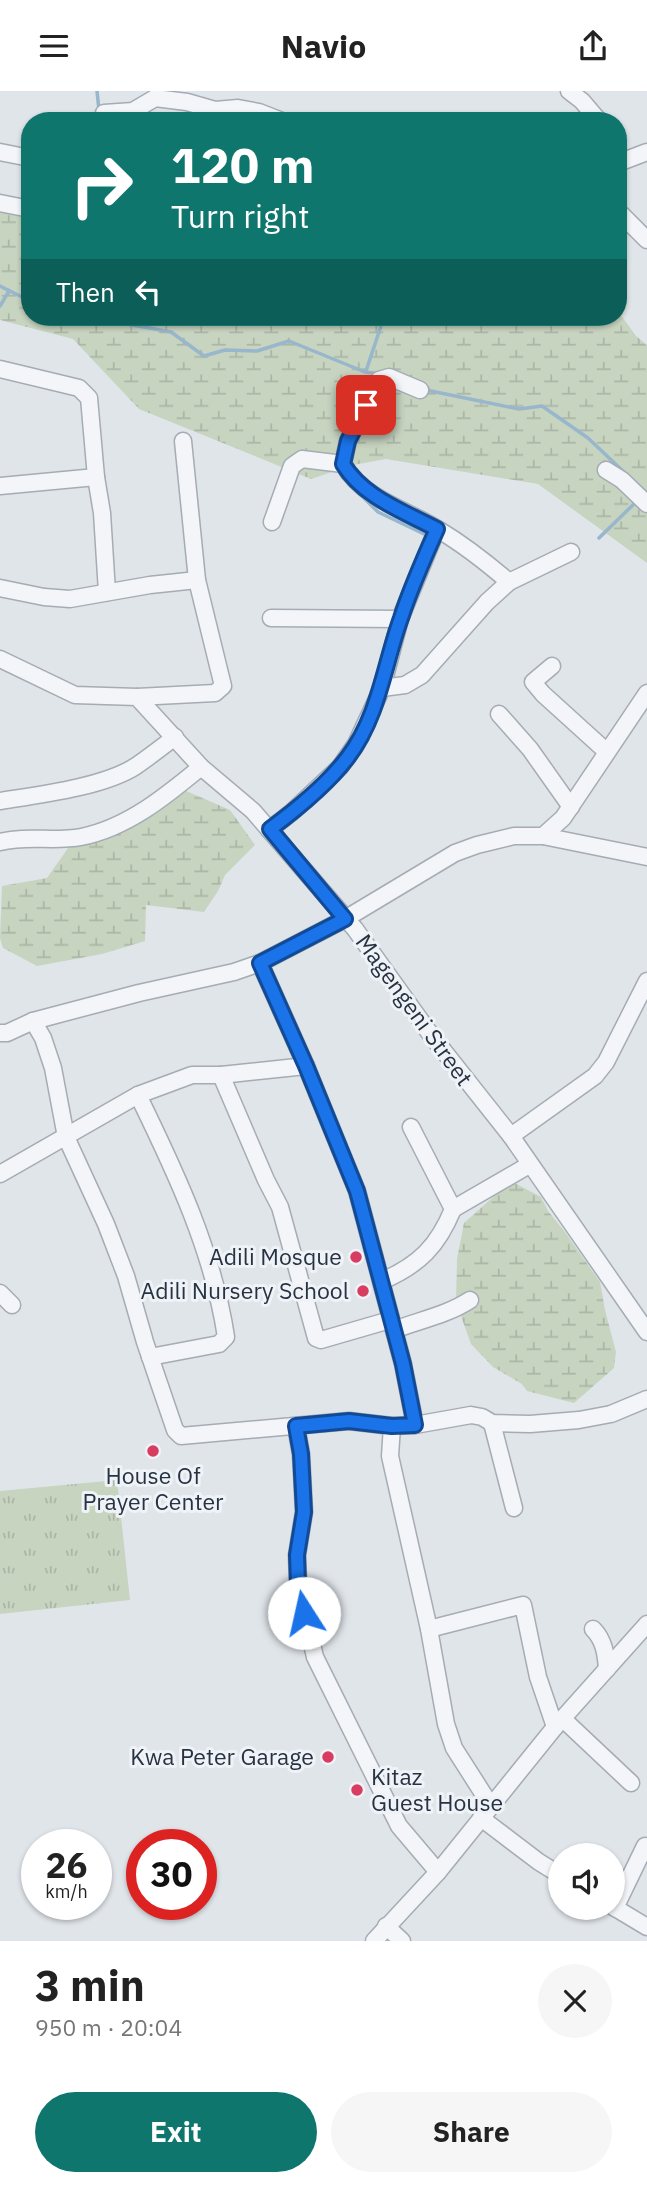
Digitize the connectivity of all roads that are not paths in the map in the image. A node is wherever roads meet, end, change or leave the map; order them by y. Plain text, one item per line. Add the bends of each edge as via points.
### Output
1 (569, 91) edge
2 (118, 112) edge
3 (259, 112) edge
4 (591, 112) edge
5 (0, 152) edge
6 (647, 152) edge
7 (21, 156) edge
8 (627, 160) edge
9 (0, 203) edge
10 (21, 207) edge
11 (627, 220) edge
12 (647, 240) edge
13 (0, 369) edge
14 (420, 390) dead end
15 (183, 441) dead end
16 (343, 464) junction
17 (606, 470) dead end
18 (96, 477) junction
19 (0, 486) edge
20 (647, 504) edge
21 (272, 522) dead end
22 (437, 529) junction
23 (571, 552) dead end
24 (197, 580) junction
25 (509, 582) junction
26 (0, 588) edge
27 (107, 592) junction
28 (271, 618) dead end
29 (400, 619) junction
30 (0, 659) edge
31 (552, 666) dead end
32 (382, 688) junction
33 (647, 693) edge
34 (137, 697) junction
35 (499, 714) dead end
36 (175, 737) junction
37 (607, 752) junction
38 (201, 767) junction
39 (0, 801) edge
40 (571, 807) junction
41 (270, 829) junction
42 (543, 836) junction
43 (0, 842) edge
44 (647, 857) edge
45 (345, 919) junction
46 (260, 963) junction
47 (647, 981) edge
48 (33, 1021) junction
49 (0, 1033) edge
50 (306, 1066) junction
51 (221, 1075) junction
52 (138, 1095) junction
53 (411, 1127) dead end
54 (511, 1136) junction
55 (66, 1137) junction
56 (529, 1164) junction
57 (0, 1174) edge
58 (453, 1209) junction
59 (382, 1281) junction
60 (0, 1293) edge
61 (470, 1300) dead end
62 (12, 1305) dead end
63 (392, 1325) junction
64 (647, 1332) edge
65 (150, 1357) junction
66 (647, 1399) edge
67 (492, 1423) junction
68 (415, 1425) junction
69 (296, 1426) junction
70 (392, 1426) junction
71 (514, 1508) dead end
72 (647, 1626) edge
73 (429, 1629) junction
74 (593, 1629) dead end
75 (607, 1669) junction
76 (559, 1723) junction
77 (631, 1783) dead end
78 (486, 1812) junction
79 (645, 1846) dead end
80 (548, 1865) edge
81 (438, 1872) junction
82 (625, 1885) edge
83 (625, 1914) edge
84 (386, 1926) junction
85 (647, 1927) edge
86 (374, 1941) edge
87 (402, 1941) edge

1 - 4 street
2 - 3 street via 133,111 155,98 215,110
5 - 7 street
6 - 8 street
9 - 10 street
11 - 12 street
13 - 18 street via 85,392
14 - 16 street via 389,377 379,380 348,441
15 - 24 street
16 - 21 street via 297,461
16 - 22 street via 351,478 373,495
17 - 20 street
18 - 19 street
18 - 27 street
22 - 25 street
22 - 29 street
23 - 25 street
24 - 27 street
24 - 34 street via 222,689
25 - 32 street via 422,675 413,682
26 - 27 street via 71,599
28 - 29 street
29 - 32 street
30 - 34 street via 75,695
31 - 37 street via 535,684
32 - 41 street via 350,755
33 - 37 street
34 - 36 street, Magengeni Street
35 - 40 street
36 - 38 street, Magengeni Street
36 - 39 street via 134,767 109,777
37 - 40 street
38 - 41 street, Magengeni Street
38 - 43 street via 159,802 99,832
40 - 42 street
41 - 45 street, Magengeni Street
42 - 44 street
42 - 45 street via 514,836 455,853
45 - 46 street
45 - 54 street, Magengeni Street
46 - 48 street
46 - 50 street
47 - 54 street via 595,1076
48 - 49 street
48 - 55 street via 53,1067
50 - 51 street
50 - 59 street via 357,1191
51 - 52 street via 192,1075
51 - 63 street via 280,1207 316,1338
52 - 55 street
52 - 65 street via 205,1249 226,1337 219,1344
53 - 58 street
54 - 56 street, Magengeni Street
55 - 57 street
55 - 65 street via 106,1224
56 - 58 street
56 - 64 street, Magengeni Street
58 - 59 street via 426,1254 405,1271
59 - 63 street
60 - 62 street
61 - 63 street via 448,1313
63 - 68 street
65 - 69 street via 181,1436
66 - 67 street via 624,1410 579,1420
67 - 68 street via 471,1416
67 - 71 street
68 - 70 street
69 - 70 street via 349,1421
69 - 81 street via 304,1512 298,1583 315,1657 399,1826
70 - 73 street via 390,1456
72 - 75 street
73 - 76 street via 523,1605 538,1677
73 - 78 street via 439,1694 454,1748
74 - 75 street via 606,1652
75 - 76 street
76 - 77 street
76 - 78 street
78 - 80 street
78 - 81 street
79 - 82 street
81 - 84 street
83 - 85 street
84 - 86 street
84 - 87 street

